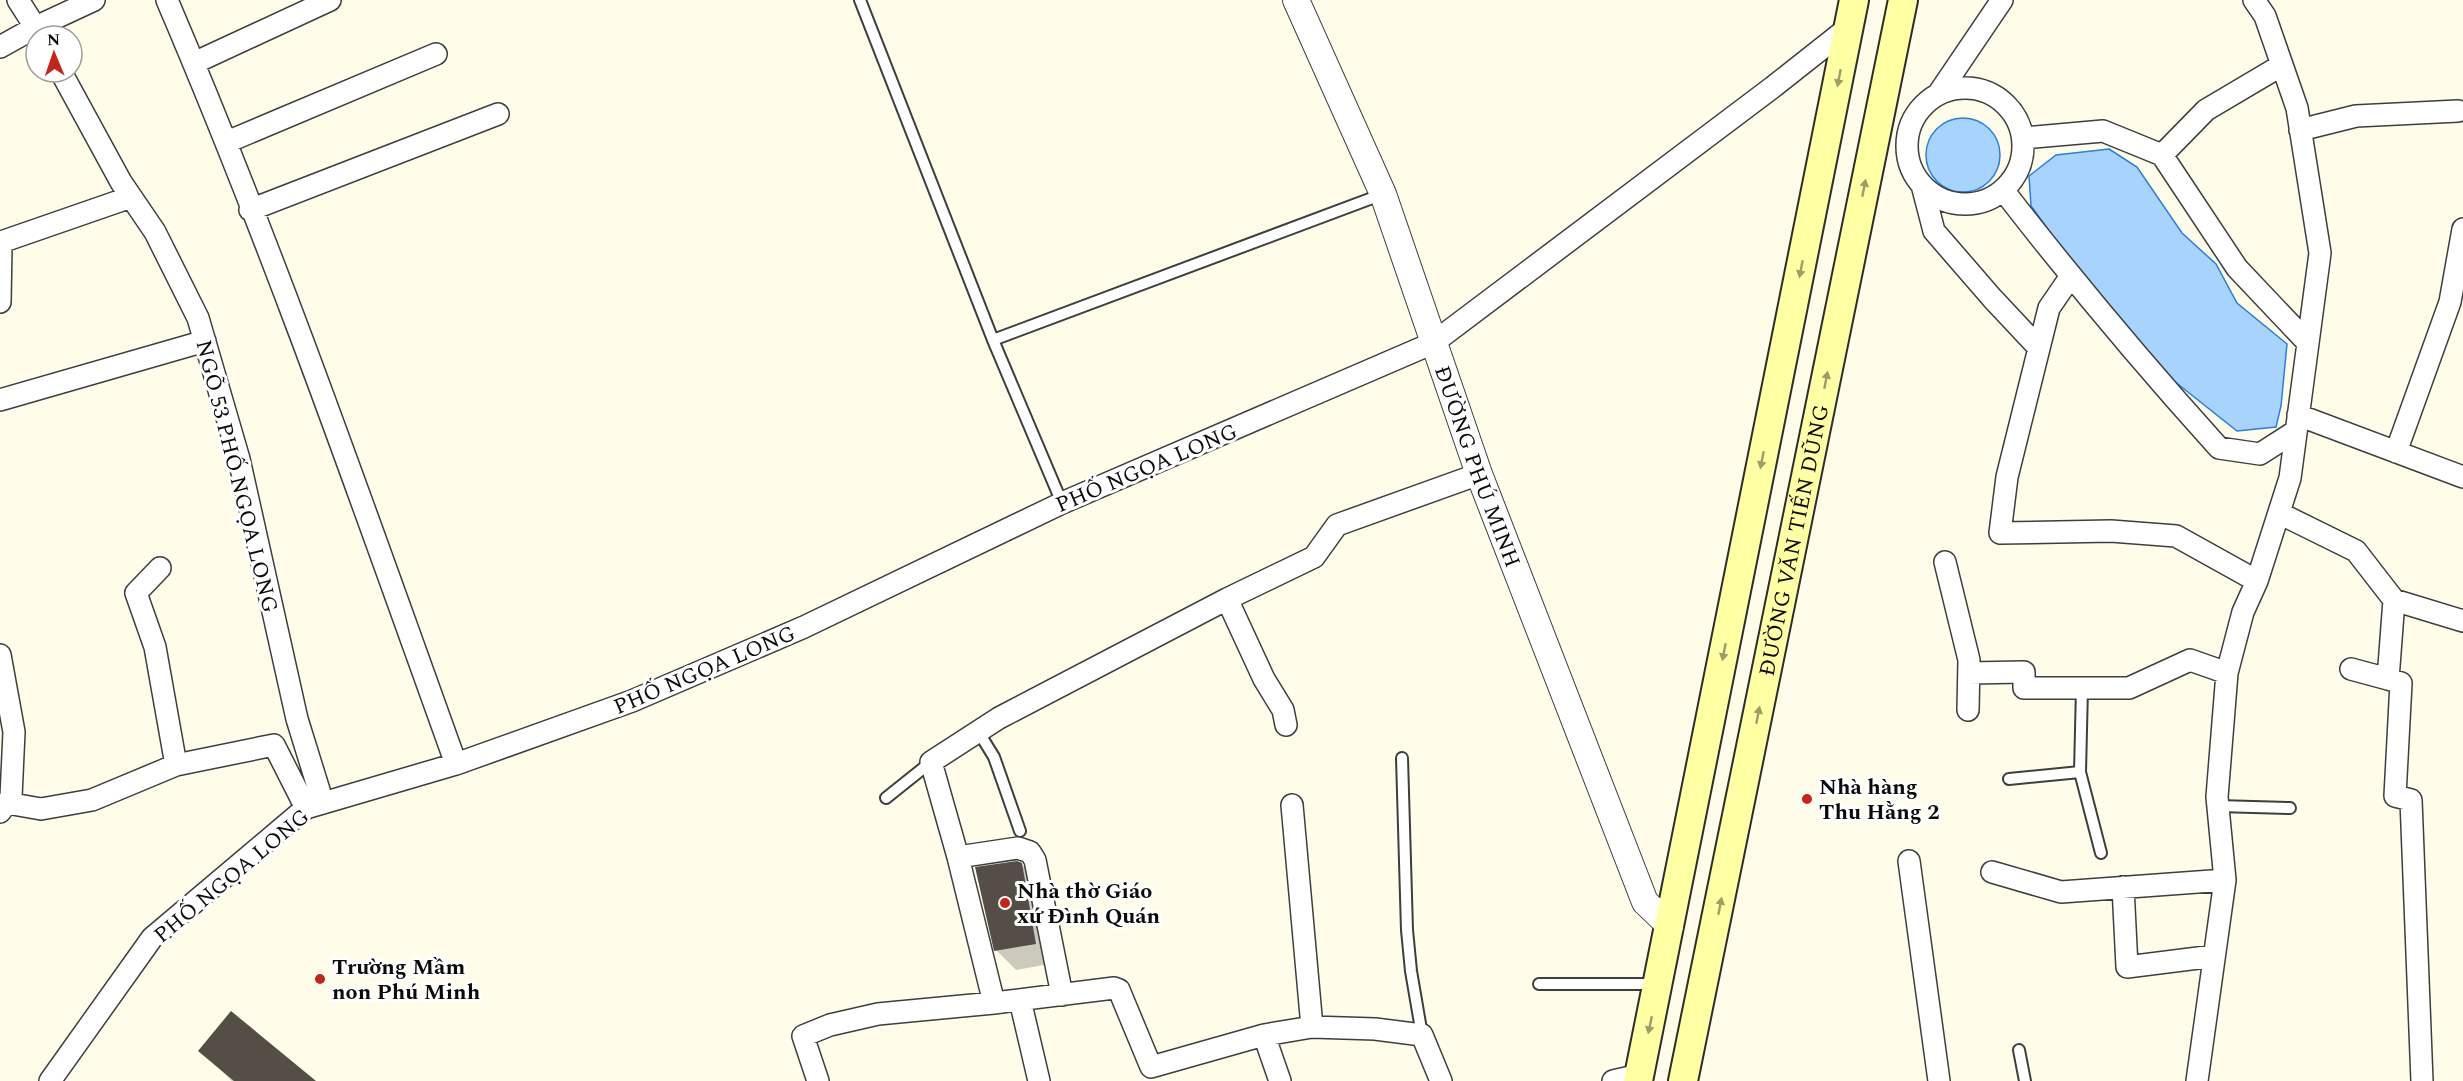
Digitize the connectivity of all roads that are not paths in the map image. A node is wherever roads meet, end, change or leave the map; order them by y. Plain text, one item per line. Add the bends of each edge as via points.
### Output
1 (18, 0) edge
2 (94, 0) edge
3 (167, 0) edge
4 (330, 0) edge
5 (860, 0) edge
6 (1296, 0) edge
7 (1854, 0) edge
8 (1903, 0) edge
9 (2002, 0) edge
10 (2254, 0) edge
11 (34, 24) edge
12 (51, 24) edge
13 (1849, 27) junction
14 (24, 37) edge
15 (0, 47) edge
16 (436, 54) dead end
17 (194, 63) junction
18 (2282, 65) junction
19 (68, 84) edge
20 (1884, 92) junction
21 (1940, 93) junction
22 (2458, 111) dead end
23 (498, 114) dead end
24 (1911, 122) junction
25 (2300, 130) junction
26 (2024, 138) junction
27 (228, 142) junction
28 (2162, 155) junction
29 (1922, 185) junction
30 (2004, 190) junction
31 (1383, 194) junction
32 (131, 197) junction
33 (250, 210) junction
34 (2463, 229) edge
35 (2071, 276) junction
36 (0, 302) edge
37 (993, 340) junction
38 (205, 341) junction
39 (1433, 343) junction
40 (2308, 343) junction
41 (2038, 347) junction
42 (0, 400) edge
43 (2297, 423) junction
44 (2396, 452) junction
45 (1479, 474) junction
46 (2463, 477) edge
47 (1062, 503) junction
48 (2279, 513) junction
49 (1945, 562) dead end
50 (160, 568) dead end
51 (2257, 581) junction
52 (1227, 599) junction
53 (2394, 600) junction
54 (2463, 621) edge
55 (0, 655) edge
56 (2351, 669) dead end
57 (1969, 673) junction
58 (2227, 673) junction
59 (2388, 679) junction
60 (2082, 688) junction
61 (1968, 710) dead end
62 (1286, 725) dead end
63 (978, 730) junction
64 (1402, 758) dead end
65 (931, 762) junction
66 (456, 764) junction
67 (176, 765) junction
68 (2080, 772) junction
69 (2009, 779) dead end
70 (886, 798) dead end
71 (314, 806) junction
72 (1292, 806) dead end
73 (2218, 806) junction
74 (3, 807) edge
75 (2290, 808) dead end
76 (1020, 831) dead end
77 (2101, 853) dead end
78 (958, 857) junction
79 (1909, 861) dead end
80 (1992, 873) dead end
81 (2224, 880) junction
82 (2123, 887) junction
83 (1670, 926) junction
84 (2214, 956) junction
85 (1539, 984) dead end
86 (1659, 984) junction
87 (1062, 995) junction
88 (1020, 1000) junction
89 (994, 1003) junction
90 (1312, 1028) junction
91 (1264, 1035) junction
92 (1422, 1035) junction
93 (2019, 1050) dead end
94 (1630, 1079) edge
95 (50, 1081) edge
96 (818, 1081) edge
97 (1039, 1081) edge
98 (1281, 1081) edge
99 (1441, 1081) edge
100 (1683, 1081) edge
101 (1939, 1081) edge
102 (2025, 1081) edge
103 (2197, 1081) edge
104 (2422, 1081) edge

1 - 11 street
2 - 12 street
3 - 17 street
4 - 17 street
5 - 37 lane
6 - 31 street, ĐƯỜNG PHÚ MINH
7 - 13 main road, ĐƯỜNG VĂN TIẾN DŨNG
8 - 20 main road, ĐƯỜNG VĂN TIẾN DŨNG
9 - 21 street
10 - 18 street via 2265,16
13 - 39 street, PHỐ NGỌA LONG
13 -> 83 main road, ĐƯỜNG VĂN TIẾN DŨNG
14 - 15 street
16 - 27 street
17 - 27 street
18 - 25 street
18 - 28 street via 2206,110
19 - 32 street, NGÕ 53 PHỐ NGỌA LONG
20 - 24 street
100 -> 20 main road, ĐƯỜNG VĂN TIẾN DŨNG
21 - 24 street via 1923,105
21 - 26 street via 1966,87 1993,94 2014,112
22 - 25 street via 2356,116
23 - 33 street
24 - 29 street via 1906,144 1910,166
25 - 40 street via 2320,253
26 - 28 street via 2103,131
26 - 30 street via 2023,158 2016,176
27 - 33 street
28 - 40 street via 2237,268
29 - 30 street via 1940,198 1962,204 1984,201
29 - 41 street via 1934,231
30 - 35 street
31 - 37 lane
31 - 39 street, ĐƯỜNG PHÚ MINH
32 - 36 street via 4,241
32 - 38 street, NGÕ 53 PHỐ NGỌA LONG via 155,232 198,318
33 - 66 street via 335,428
34 - 44 street via 2451,302
35 - 41 street via 2049,308
35 - 43 street via 2219,448 2260,454
37 - 47 lane
38 - 42 street
38 - 71 street, NGÕ 53 PHỐ NGỌA LONG via 239,459
39 - 45 street, ĐƯỜNG PHÚ MINH
39 - 47 street, PHỐ NGỌA LONG
40 - 43 street
41 - 51 street via 2007,477 2000,533 2111,531 2176,537
43 - 44 street
43 - 48 street via 2290,478
44 - 46 street
45 - 52 street via 1337,525 1314,557
45 - 83 street, ĐƯỜNG PHÚ MINH via 1645,902
47 - 66 street, PHỐ NGỌA LONG via 804,627 686,678
48 - 51 street
48 - 53 street via 2356,551
49 - 57 street
50 - 67 street via 136,593 155,646
51 - 58 street via 2243,612
52 - 62 street via 1264,679 1283,710
52 - 63 street
53 - 54 street
53 - 59 street
55 - 74 street via 14,732 11,797
56 - 59 street
57 - 60 street via 2024,672 2024,688
57 - 61 street
58 - 60 street via 2190,660 2129,688
58 - 73 street
59 - 104 street via 2400,683 2395,796 2411,800
60 - 68 lane
63 - 65 street
63 - 76 lane via 994,757
64 - 92 lane via 1407,930
65 - 70 lane
65 - 78 street
66 - 71 street, PHỐ NGỌA LONG
67 - 71 street via 274,745
67 - 74 street via 92,800 41,809
68 - 69 lane
68 - 77 lane
71 - 95 street, PHỐ NGỌA LONG via 152,938
72 - 90 street
73 - 75 lane
73 - 81 street
78 - 87 street via 1018,848 1033,855
78 - 89 street
79 - 101 street
80 - 82 street via 2061,892
81 - 82 street
81 - 84 street
82 - 84 street via 2127,967
83 - 86 main road, ĐƯỜNG VĂN TIẾN DŨNG
84 - 103 street
85 - 86 lane
86 -> 94 main road, ĐƯỜNG VĂN TIẾN DŨNG
87 - 88 street
87 - 91 street via 1119,990 1153,1068
88 - 89 street
88 - 97 street
89 - 96 street via 878,1014 803,1035
90 - 91 street
90 - 92 street via 1375,1029
91 - 98 street
92 - 99 street
93 - 102 lane

